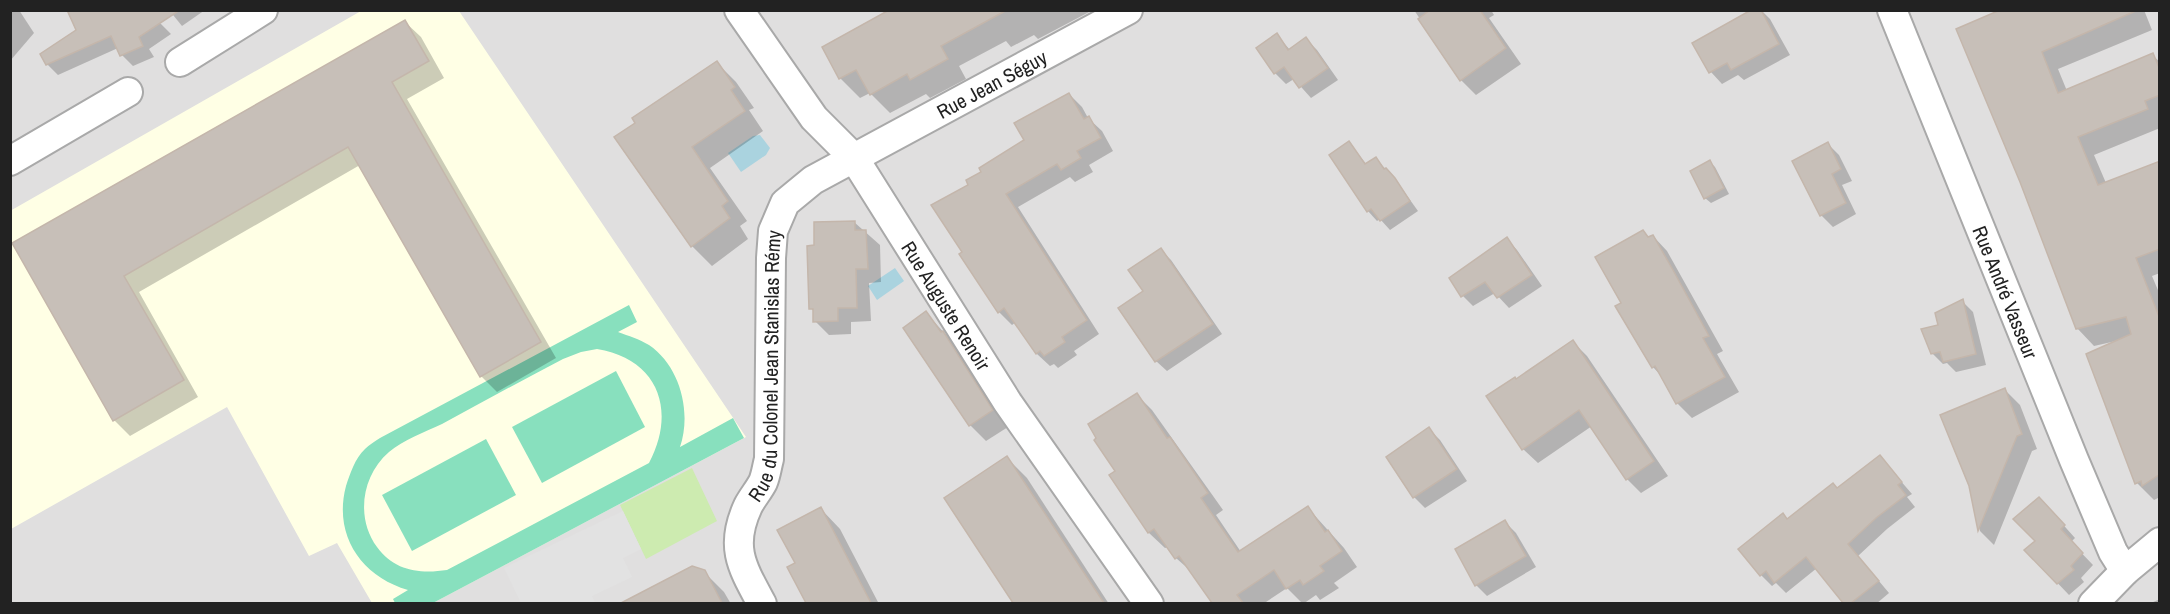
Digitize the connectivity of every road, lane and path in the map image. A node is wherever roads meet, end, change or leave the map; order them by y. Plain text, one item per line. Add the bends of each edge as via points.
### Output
1 (263, 10) edge
2 (739, 10) edge
3 (1128, 10) edge
4 (1892, 10) edge
5 (180, 62) dead end
6 (128, 92) dead end
7 (854, 158) junction
8 (10, 160) edge
9 (2160, 542) edge
10 (2125, 571) junction
11 (762, 603) edge
12 (1149, 603) edge
13 (2093, 603) edge

1 - 5 street
2 - 7 street, Rue Auguste Renoir via 814,118
3 - 7 street, Rue Jean Séguy
4 - 10 street, Rue André Vasseur via 2074,460
6 - 8 street
7 - 11 street, Rue du Colonel Jean Stanislas Rémy via 813,180 785,203 772,231 769,459 763,482 739,529 739,554
7 - 12 street, Rue Auguste Renoir via 1008,404
9 - 10 street
10 - 13 street

